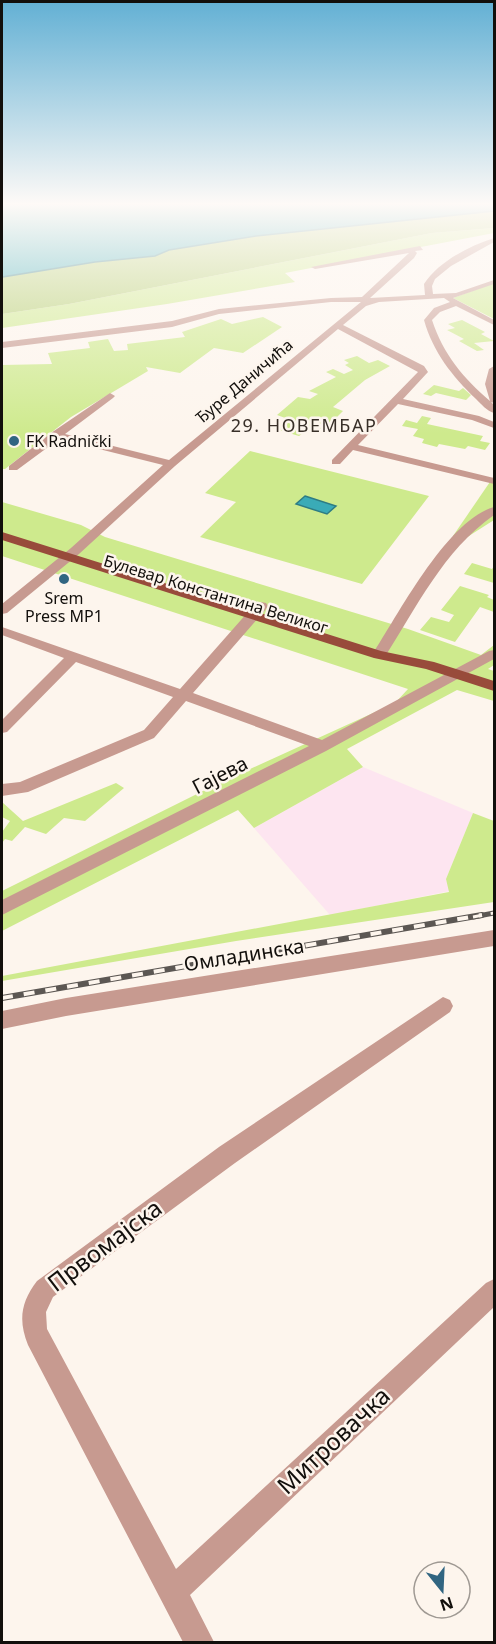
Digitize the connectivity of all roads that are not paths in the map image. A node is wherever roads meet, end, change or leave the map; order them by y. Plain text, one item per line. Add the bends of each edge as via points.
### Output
1 (387, 281) edge
2 (430, 281) edge
3 (495, 282) edge
4 (445, 296) junction
5 (430, 297) junction
6 (368, 300) junction
7 (456, 303) junction
8 (495, 324) edge
9 (336, 325) junction
10 (2, 345) edge
11 (495, 369) edge
12 (110, 396) dead end
13 (395, 400) junction
14 (495, 400) edge
15 (495, 410) edge
16 (495, 425) edge
17 (55, 435) junction
18 (352, 447) junction
19 (336, 462) dead end
20 (171, 464) junction
21 (13, 468) dead end
22 (495, 481) edge
23 (495, 510) edge
24 (2, 527) edge
25 (2, 536) edge
26 (71, 554) junction
27 (2, 610) edge
28 (258, 610) junction
29 (2, 632) edge
30 (382, 650) junction
31 (495, 654) edge
32 (73, 657) junction
33 (455, 674) junction
34 (495, 686) edge
35 (185, 695) junction
36 (2, 728) edge
37 (321, 747) junction
38 (2, 790) edge
39 (2, 908) edge
40 (495, 938) edge
41 (442, 1006) dead end
42 (2, 1020) edge
43 (495, 1291) edge
44 (173, 1591) junction
45 (199, 1642) edge

1 - 6 street
2 - 5 street
3 - 4 street, Ђуре Даничића
4 - 5 street, Ђуре Даничића
4 - 7 street
5 - 6 street, Ђуре Даничића
6 - 9 street, Ђуре Даничића
6 - 10 street via 219,312 172,324
7 - 8 street
7 - 15 street via 432,313 428,320 430,330 454,371
9 - 13 street via 422,369
9 - 20 street, Ђуре Даничића
11 - 14 street via 490,384
12 - 17 street
13 - 16 street
13 - 18 street
17 - 20 street
17 - 21 street
18 - 19 street
18 - 22 street
20 - 26 street, Ђуре Даничића
23 - 30 street via 464,531 449,547
24 - 26 main road, Булевар Константина Великог
25 - 26 main road, Булевар Константина Великог
26 - 27 street, Ђуре Даничића
26 - 28 main road, Булевар Константина Великог
28 - 30 main road, Булевар Константина Великог
28 - 35 street
29 - 32 street
30 - 33 main road, Булевар Константина Великог via 410,663 429,664
31 - 33 street, Гајева
32 - 35 street
32 - 36 street
33 - 34 main road, Булевар Константина Великог
33 - 37 street, Гајева
35 - 37 street
35 - 38 street via 149,734 22,788
37 - 39 street, Гајева
40 - 42 street, Омладинска
41 - 44 street, Првомајска via 227,1155 45,1290 36,1302 32,1321 37,1336
43 - 44 street, Митровачка
44 - 45 street, Првомајска

